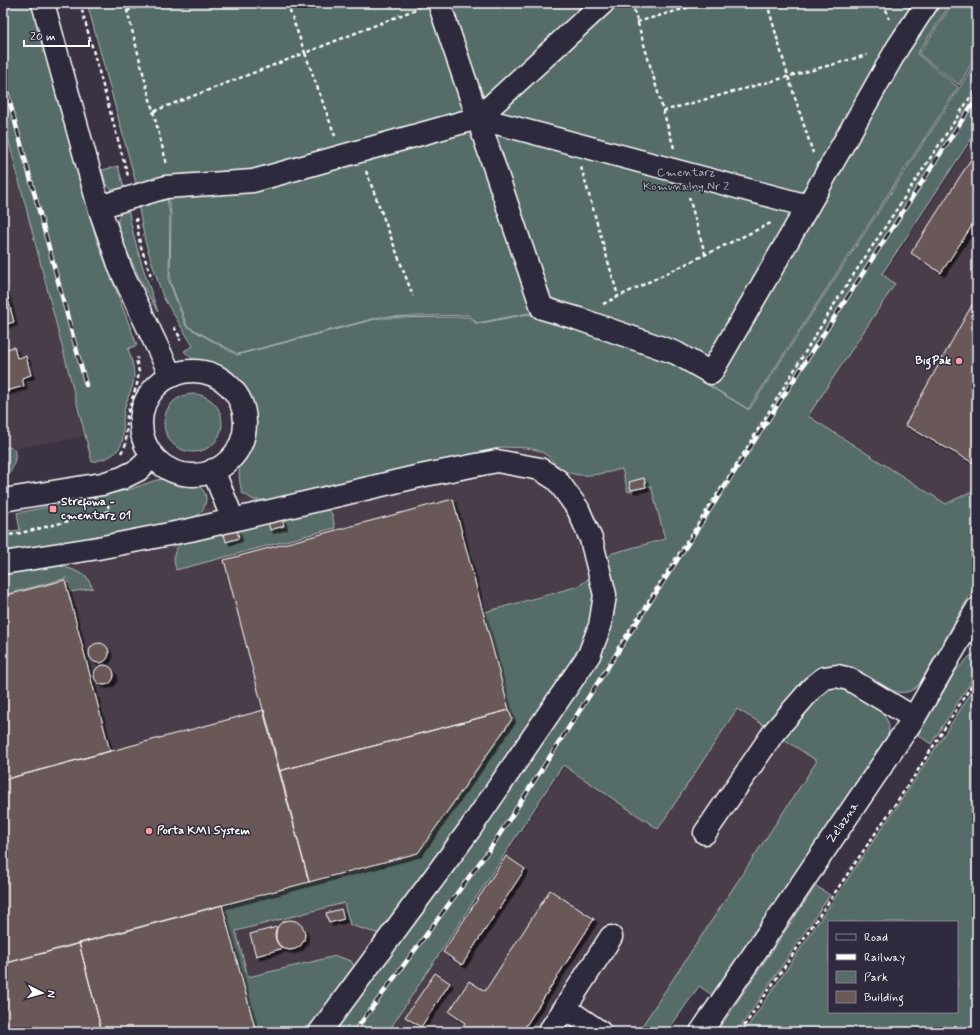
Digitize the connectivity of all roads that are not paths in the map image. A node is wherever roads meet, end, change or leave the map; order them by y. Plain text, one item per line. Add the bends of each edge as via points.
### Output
1 (43, 3) edge
2 (603, 3) edge
3 (927, 3) edge
4 (432, 4) edge
5 (478, 118) junction
6 (808, 206) junction
7 (99, 207) junction
8 (171, 376) junction
9 (153, 456) junction
10 (213, 470) junction
11 (3, 500) edge
12 (232, 520) junction
13 (3, 563) edge
14 (975, 616) edge
15 (914, 718) junction
16 (705, 833) dead end
17 (611, 937) dead end
18 (565, 1008) junction
19 (320, 1032) edge
20 (549, 1032) edge
21 (600, 1032) edge
22 (701, 1032) edge

1 - 7 street
2 - 5 street
3 - 6 street via 898,47
4 - 5 street
5 - 6 street
5 - 6 street via 542,308 676,353 711,373
5 - 7 street via 253,181 172,186
7 - 8 street via 121,270
8 - 9 street via 153,389 144,405 141,423 144,441
8 - 10 street via 184,371 202,371 219,377 233,389 242,404 245,422 242,440 233,456
9 - 10 street via 167,468 184,474 202,474
9 - 11 street via 138,470 102,484
10 - 12 street
12 - 13 street via 98,548
12 - 19 street via 420,476 497,461 540,469 557,480 578,509 591,539 605,595 600,626 589,655 470,829
14 - 15 street, Żelazna
15 - 16 street via 849,679 837,676 824,678 774,732
15 - 22 street, Żelazna
17 - 18 street
18 - 20 street
18 - 21 street

